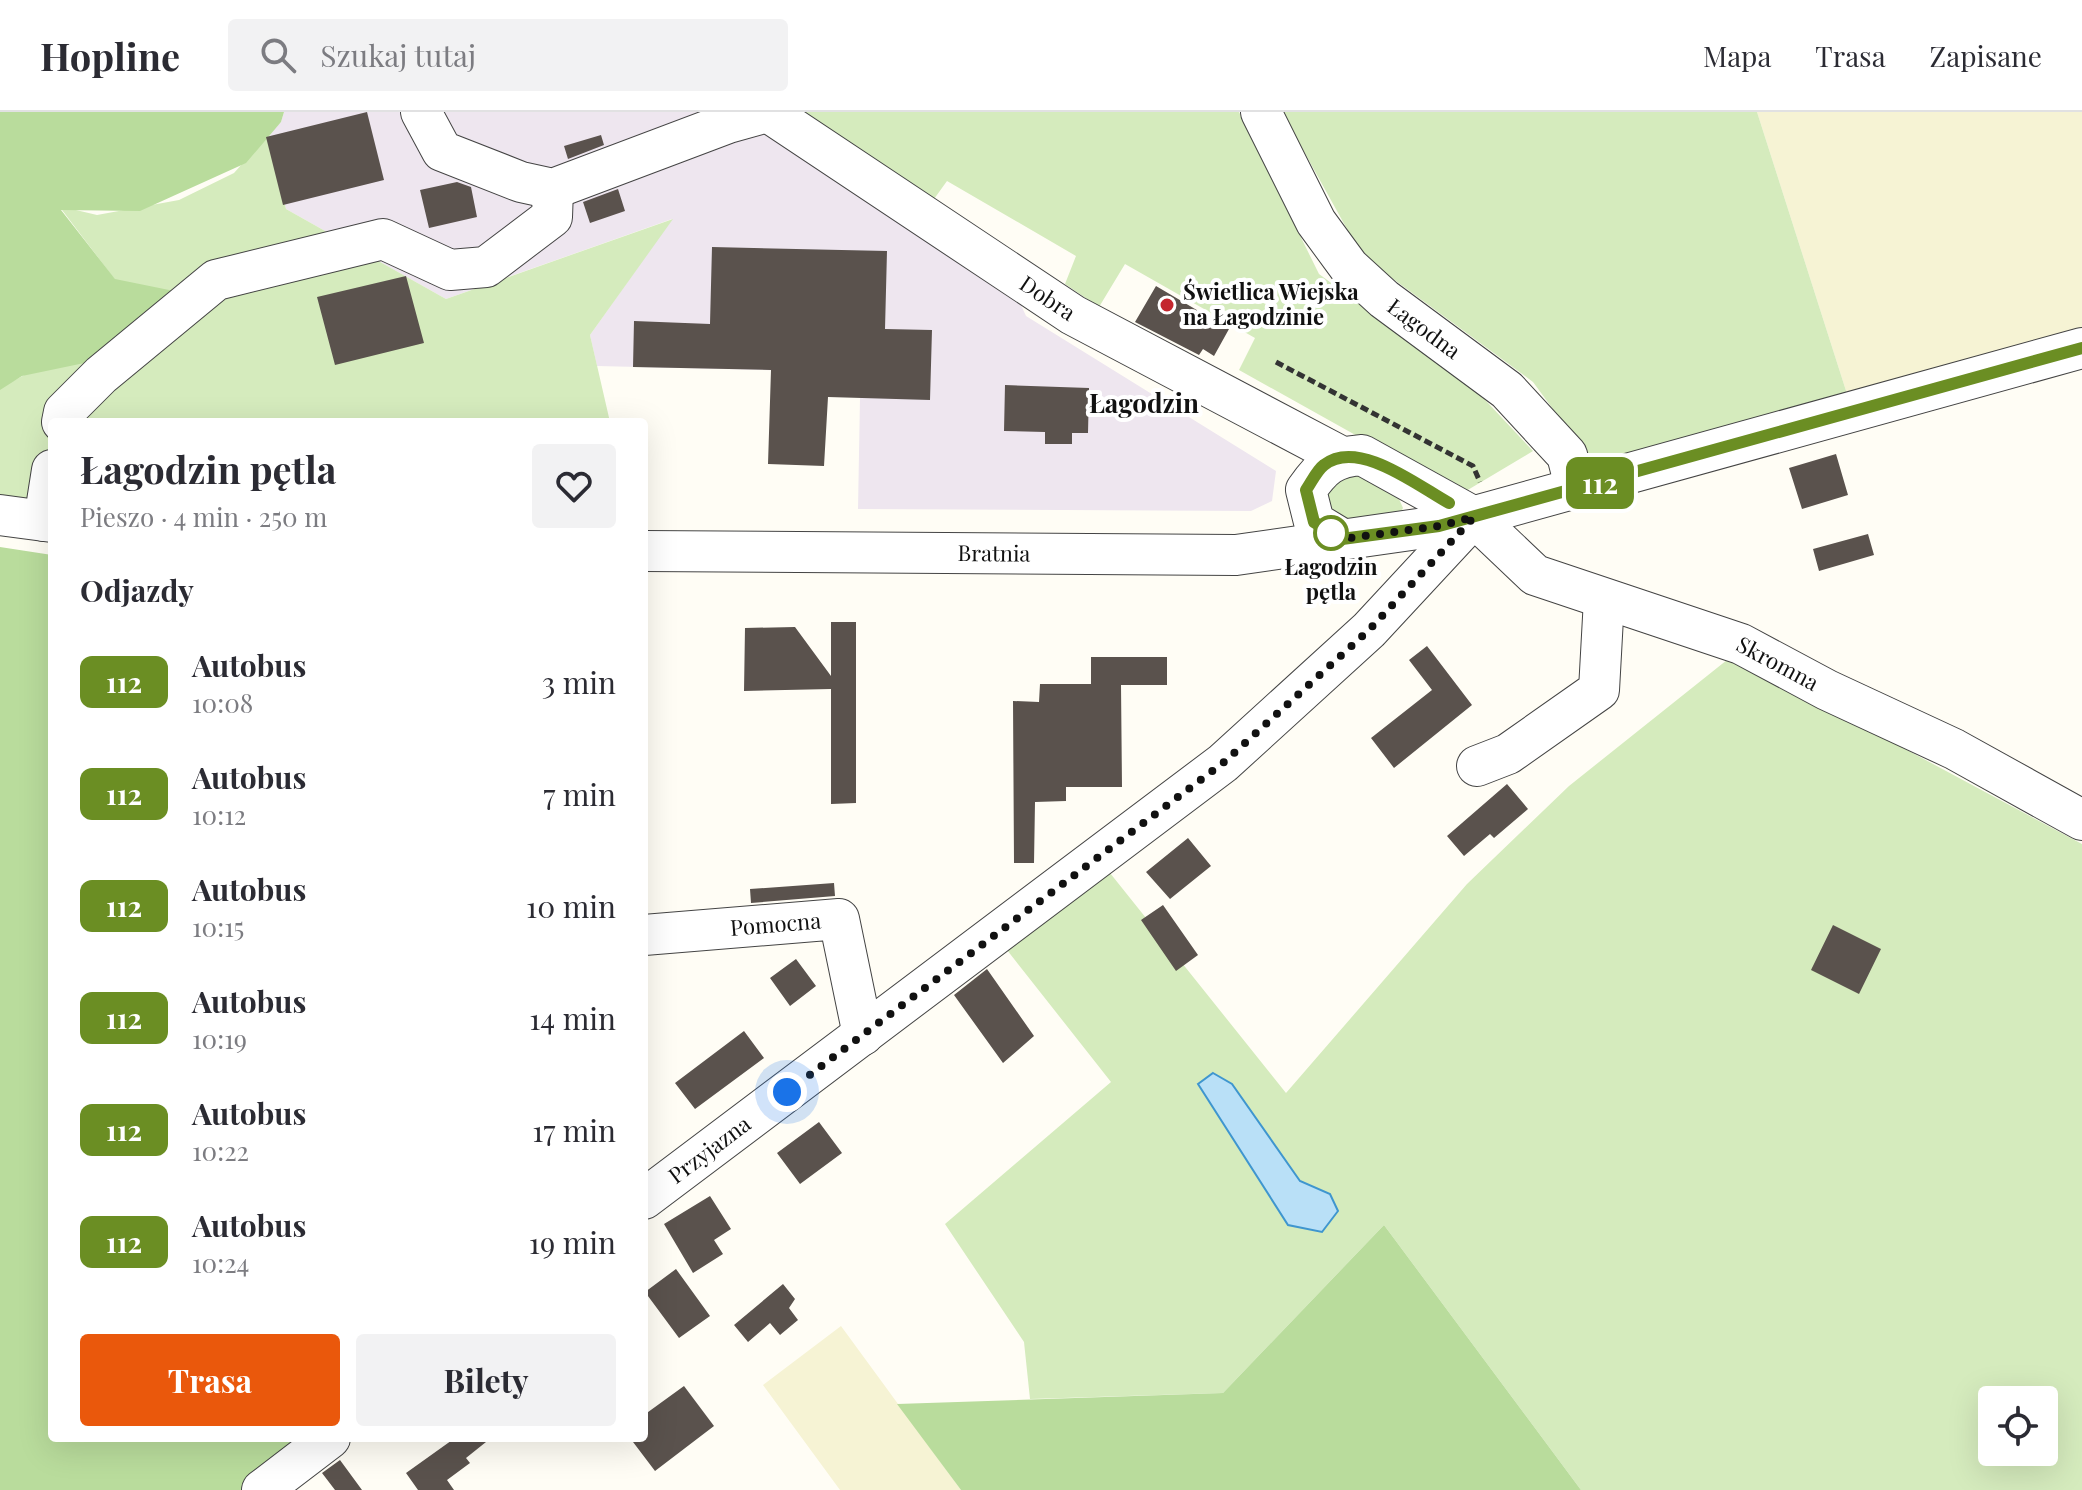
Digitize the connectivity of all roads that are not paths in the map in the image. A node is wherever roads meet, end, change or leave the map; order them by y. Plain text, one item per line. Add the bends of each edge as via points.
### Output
1 (421, 112) edge
2 (768, 112) edge
3 (1261, 112) edge
4 (553, 189) junction
5 (2082, 348) edge
6 (63, 418) edge
7 (1342, 457) junction
8 (1576, 490) junction
9 (1483, 514) junction
10 (0, 515) edge
11 (48, 522) edge
12 (1342, 539) junction
13 (648, 551) edge
14 (1604, 599) junction
15 (1477, 766) dead end
16 (2082, 820) edge
17 (648, 935) edge
18 (863, 1035) junction
19 (648, 1196) edge
20 (325, 1442) edge
21 (262, 1490) edge

1 - 4 street via 442,151
2 - 4 street
2 - 7 street, Dobra via 1073,315
3 - 8 street, Łagodna via 1316,222 1349,267 1507,390 1567,455
4 - 6 street via 552,217 486,267 450,270 383,239 216,280 101,375
5 - 8 street, Bratnia
7 - 9 street, Dobra via 1362,455
7 - 12 street via 1324,465 1306,490 1314,522
8 - 9 street, Bratnia
9 - 12 street, Bratnia via 1439,526
9 - 14 street, Skromna via 1535,575
9 - 18 street, Przyjazna via 1369,630 1223,763
10 - 11 street
12 - 13 street, Bratnia via 1236,555
14 - 15 street via 1599,690 1508,754
14 - 16 street, Skromna via 1741,644 1954,749
17 - 18 street, Pomocna via 839,919
18 - 19 street, Przyjazna
20 - 21 street

